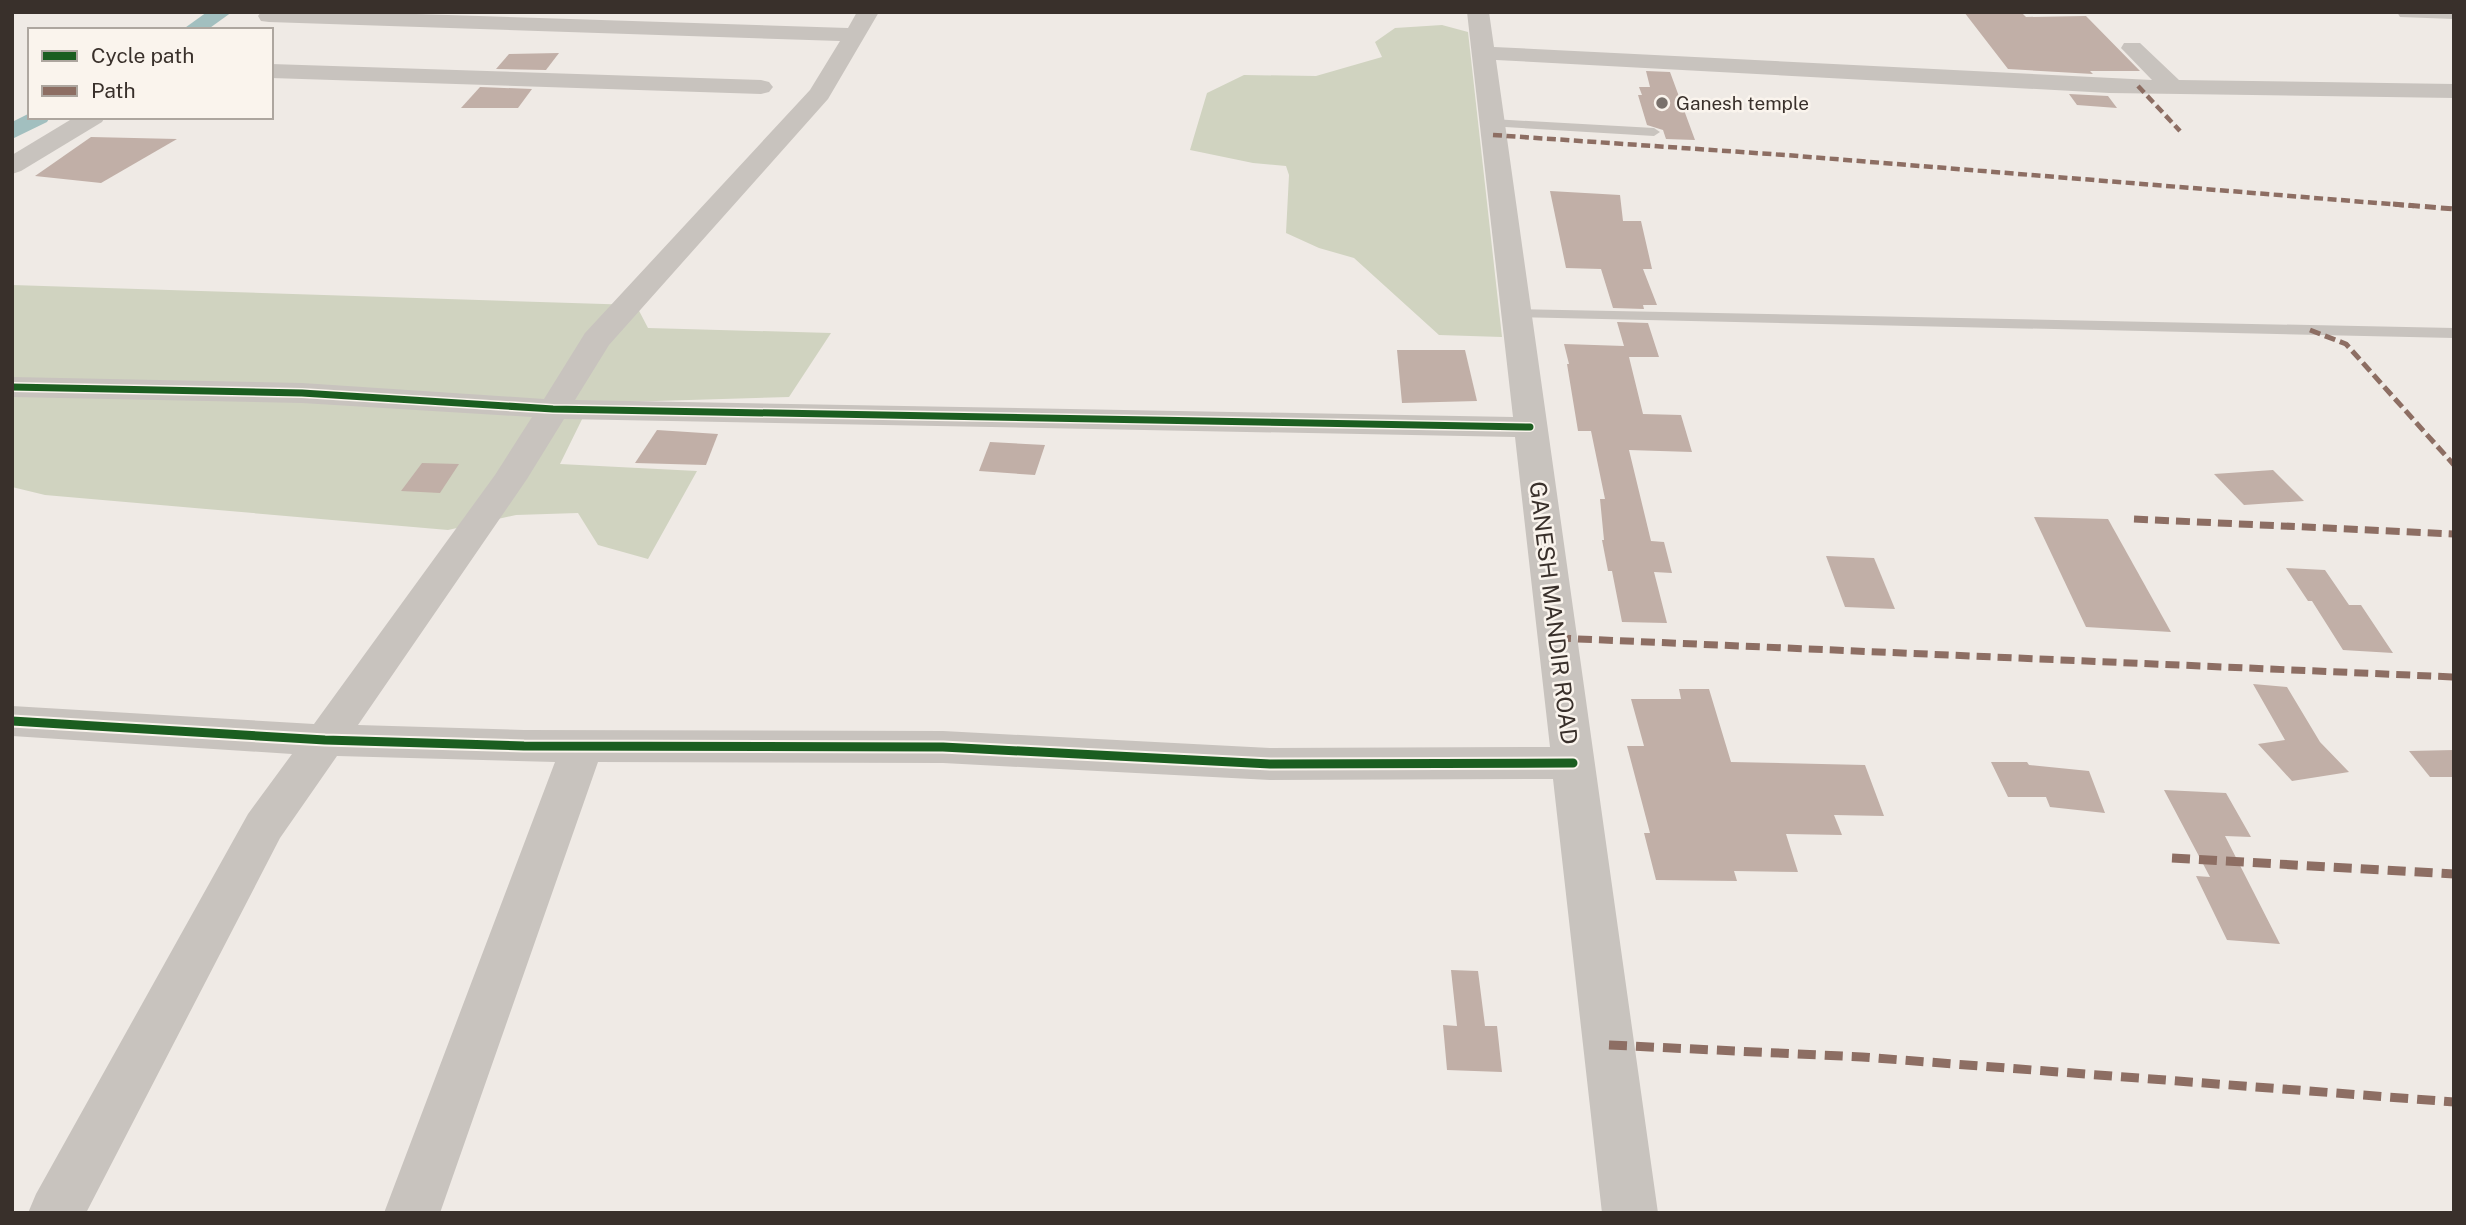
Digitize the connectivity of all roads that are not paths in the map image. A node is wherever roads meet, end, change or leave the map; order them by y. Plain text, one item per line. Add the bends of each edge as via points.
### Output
1 (1478, 12) edge
2 (2408, 12) edge
3 (2454, 13) edge
4 (266, 18) edge
5 (344, 20) junction
6 (862, 24) edge
7 (2132, 48) dead end
8 (1483, 53) junction
9 (273, 68) edge
10 (273, 70) edge
11 (761, 87) dead end
12 (2173, 87) junction
13 (2454, 91) edge
14 (90, 119) edge
15 (1492, 123) junction
16 (1654, 132) dead end
17 (12, 166) edge
18 (1516, 314) junction
19 (2454, 333) edge
20 (12, 387) edge
21 (553, 409) junction
22 (1530, 427) junction
23 (12, 721) edge
24 (325, 740) junction
25 (582, 746) junction
26 (1573, 763) junction
27 (56, 1213) edge
28 (412, 1213) edge
29 (1630, 1213) edge

1 - 8 street, GANESH MANDIR ROAD
2 - 3 street
4 - 5 street
5 - 6 street
5 - 9 street
6 - 21 street via 820,94 596,340
7 - 12 street
8 - 12 street
8 - 15 street, GANESH MANDIR ROAD
10 - 11 street
12 - 13 street
14 - 17 street
15 - 16 lane
15 - 18 street, GANESH MANDIR ROAD
18 - 19 lane
18 - 22 street, GANESH MANDIR ROAD
20 - 21 street via 302,393
21 - 22 street
21 - 24 street via 510,479
22 - 26 street, GANESH MANDIR ROAD
23 - 24 street
24 - 25 street
24 - 27 street via 264,826
25 - 26 street via 943,747 1270,764
25 - 28 street
26 - 29 street, GANESH MANDIR ROAD

